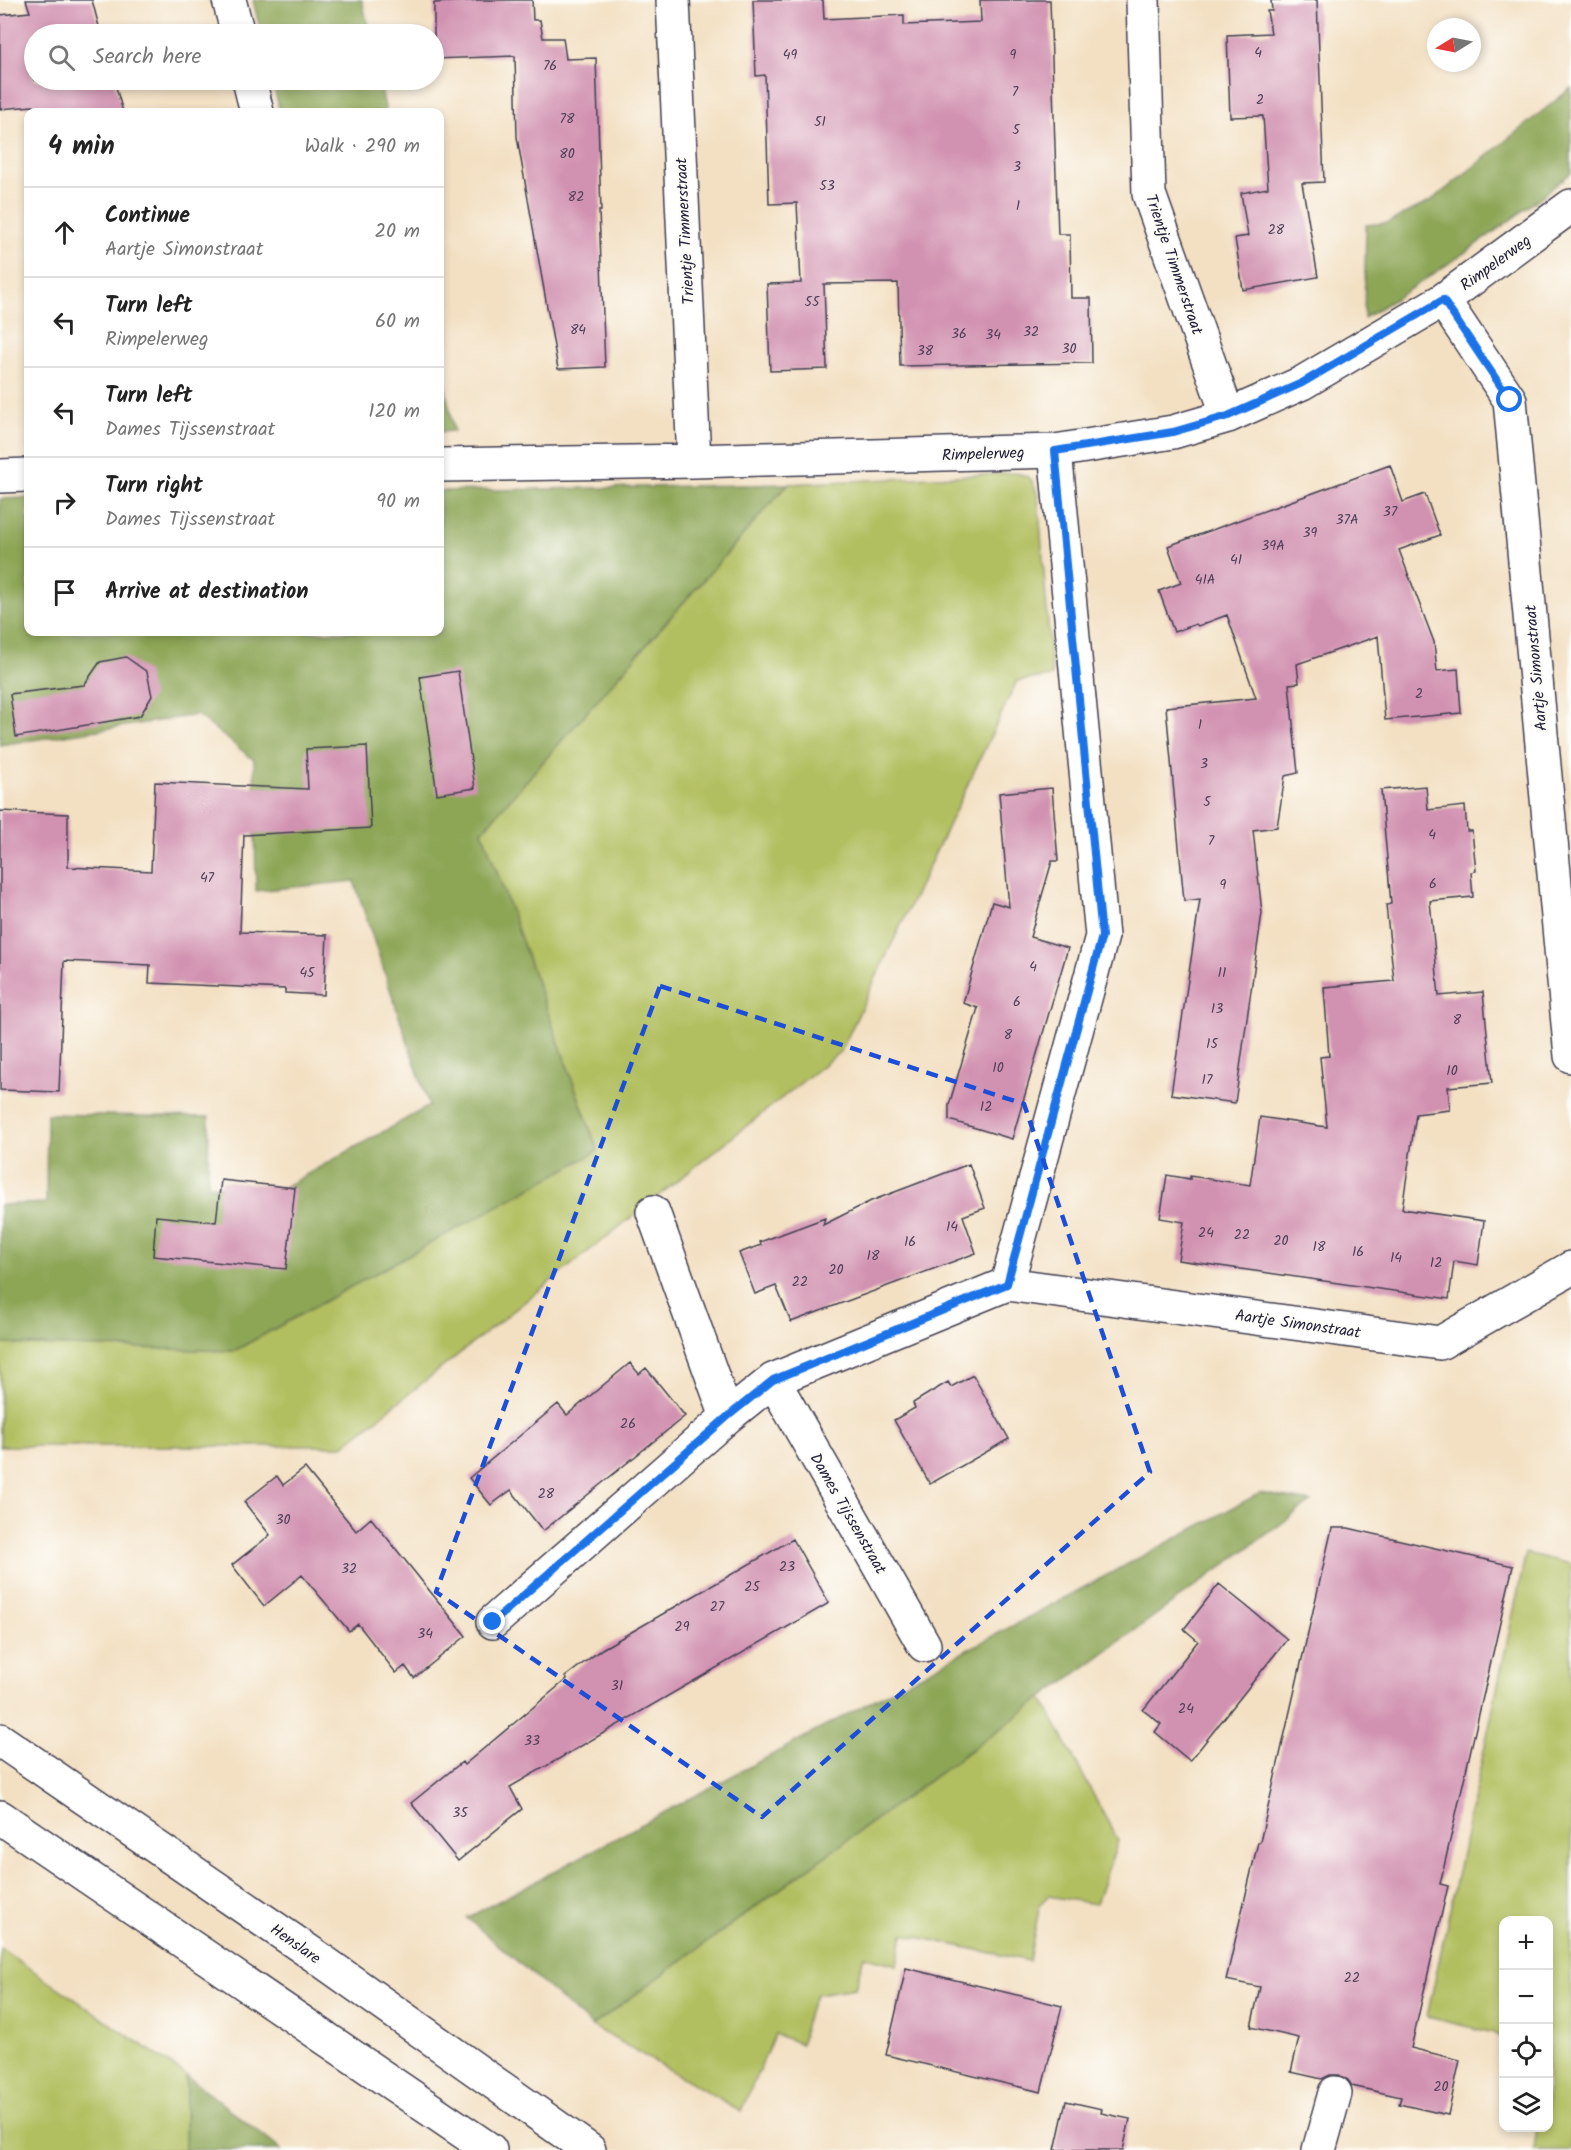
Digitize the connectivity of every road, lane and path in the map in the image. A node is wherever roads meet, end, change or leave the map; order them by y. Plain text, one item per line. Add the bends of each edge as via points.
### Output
1 (229, 0) edge
2 (674, 0) edge
3 (1143, 0) edge
4 (235, 24) edge
5 (252, 90) edge
6 (256, 108) edge
7 (1571, 206) edge
8 (1443, 300) junction
9 (1228, 416) junction
10 (1055, 451) junction
11 (694, 461) junction
12 (444, 465) edge
13 (24, 475) edge
14 (0, 476) edge
15 (1571, 1056) edge
16 (652, 1212) dead end
17 (1571, 1268) edge
18 (1007, 1284) junction
19 (773, 1380) junction
20 (727, 1417) junction
21 (493, 1622) dead end
22 (924, 1645) dead end
23 (0, 1740) edge
24 (0, 1817) edge
25 (1335, 2093) dead end
26 (490, 2150) edge
27 (589, 2150) edge
28 (1319, 2150) edge

1 - 4 street
2 - 11 street, Trientje Timmerstraat
3 - 9 street, Trientje Timmerstraat via 1149,194
5 - 6 street
7 - 8 street, Rimpelerweg
8 - 9 street, Rimpelerweg via 1302,383
8 - 15 street, Aartje Simonstraat via 1510,400
9 - 10 street, Rimpelerweg via 1173,432
10 - 11 street, Rimpelerweg
10 - 18 street via 1102,936
11 - 12 street, Rimpelerweg
13 - 14 street
16 - 20 street
17 - 18 street, Aartje Simonstraat via 1440,1343
18 - 19 street
19 - 20 street
19 - 22 street, Dames Tijssenstraat
20 - 21 street
23 - 27 street, Henslare via 314,1954
24 - 26 street
25 - 28 street

